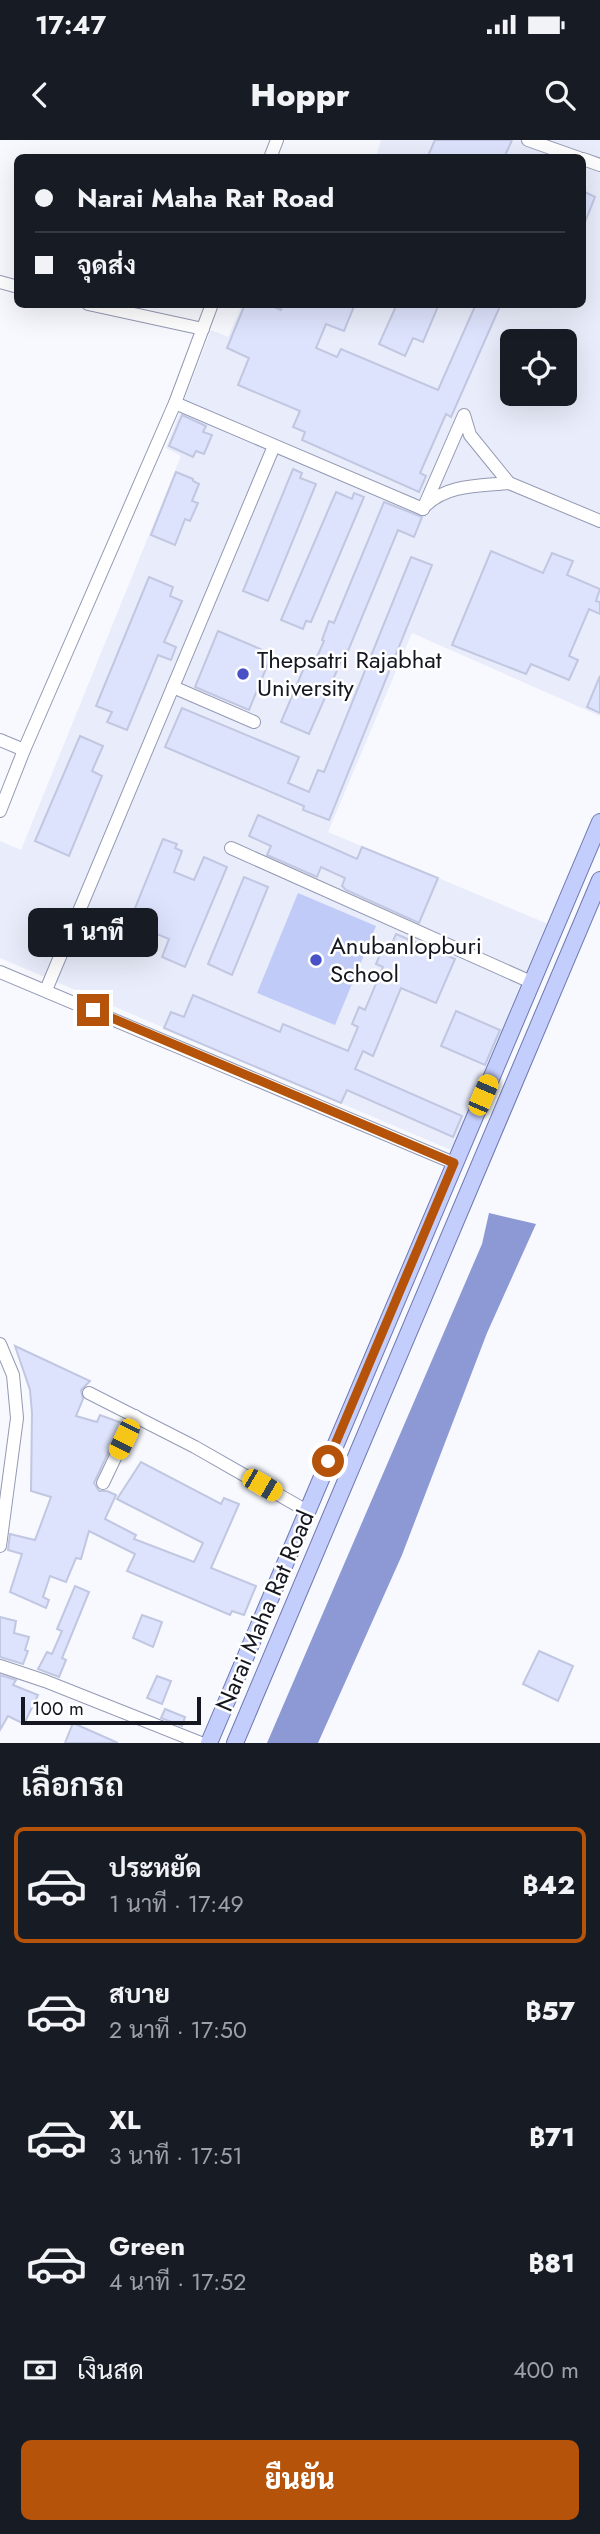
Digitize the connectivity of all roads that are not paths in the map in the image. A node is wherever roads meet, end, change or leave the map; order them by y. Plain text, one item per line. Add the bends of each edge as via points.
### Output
1 (528, 140) edge
2 (569, 154) edge
3 (106, 308) edge
4 (211, 308) edge
5 (203, 329) junction
6 (175, 403) junction
7 (274, 446) junction
8 (509, 483) junction
9 (423, 509) junction
10 (600, 521) edge
11 (173, 687) junction
12 (254, 722) dead end
13 (0, 740) edge
14 (24, 750) junction
15 (0, 811) edge
16 (600, 822) edge
17 (231, 848) dead end
18 (600, 880) edge
19 (0, 972) edge
20 (531, 982) junction
21 (46, 990) junction
22 (454, 1163) junction
23 (0, 1344) edge
24 (89, 1393) dead end
25 (135, 1416) junction
26 (103, 1483) dead end
27 (307, 1511) junction
28 (0, 1546) edge
29 (0, 1666) edge
30 (201, 1743) edge
31 (209, 1743) edge
32 (235, 1743) edge

1 - 2 street
3 - 5 street
4 - 5 street
5 - 6 street
6 - 7 street
6 - 14 street
7 - 9 street
7 - 11 street
8 - 9 street via 451,489
8 - 9 street via 470,435 464,415
8 - 10 street
11 - 12 street
11 - 21 street
13 - 14 street
14 - 15 street
16 - 20 main road, Narai Maha Rat Road
17 - 20 street
18 - 32 main road, Narai Maha Rat Road
19 - 21 street
20 - 22 main road, Narai Maha Rat Road
21 - 22 street
22 - 27 main road, Narai Maha Rat Road
23 - 28 street via 13,1375 18,1418
24 - 25 street
25 - 26 street
25 - 27 street
27 - 31 main road, Narai Maha Rat Road
29 - 30 street

